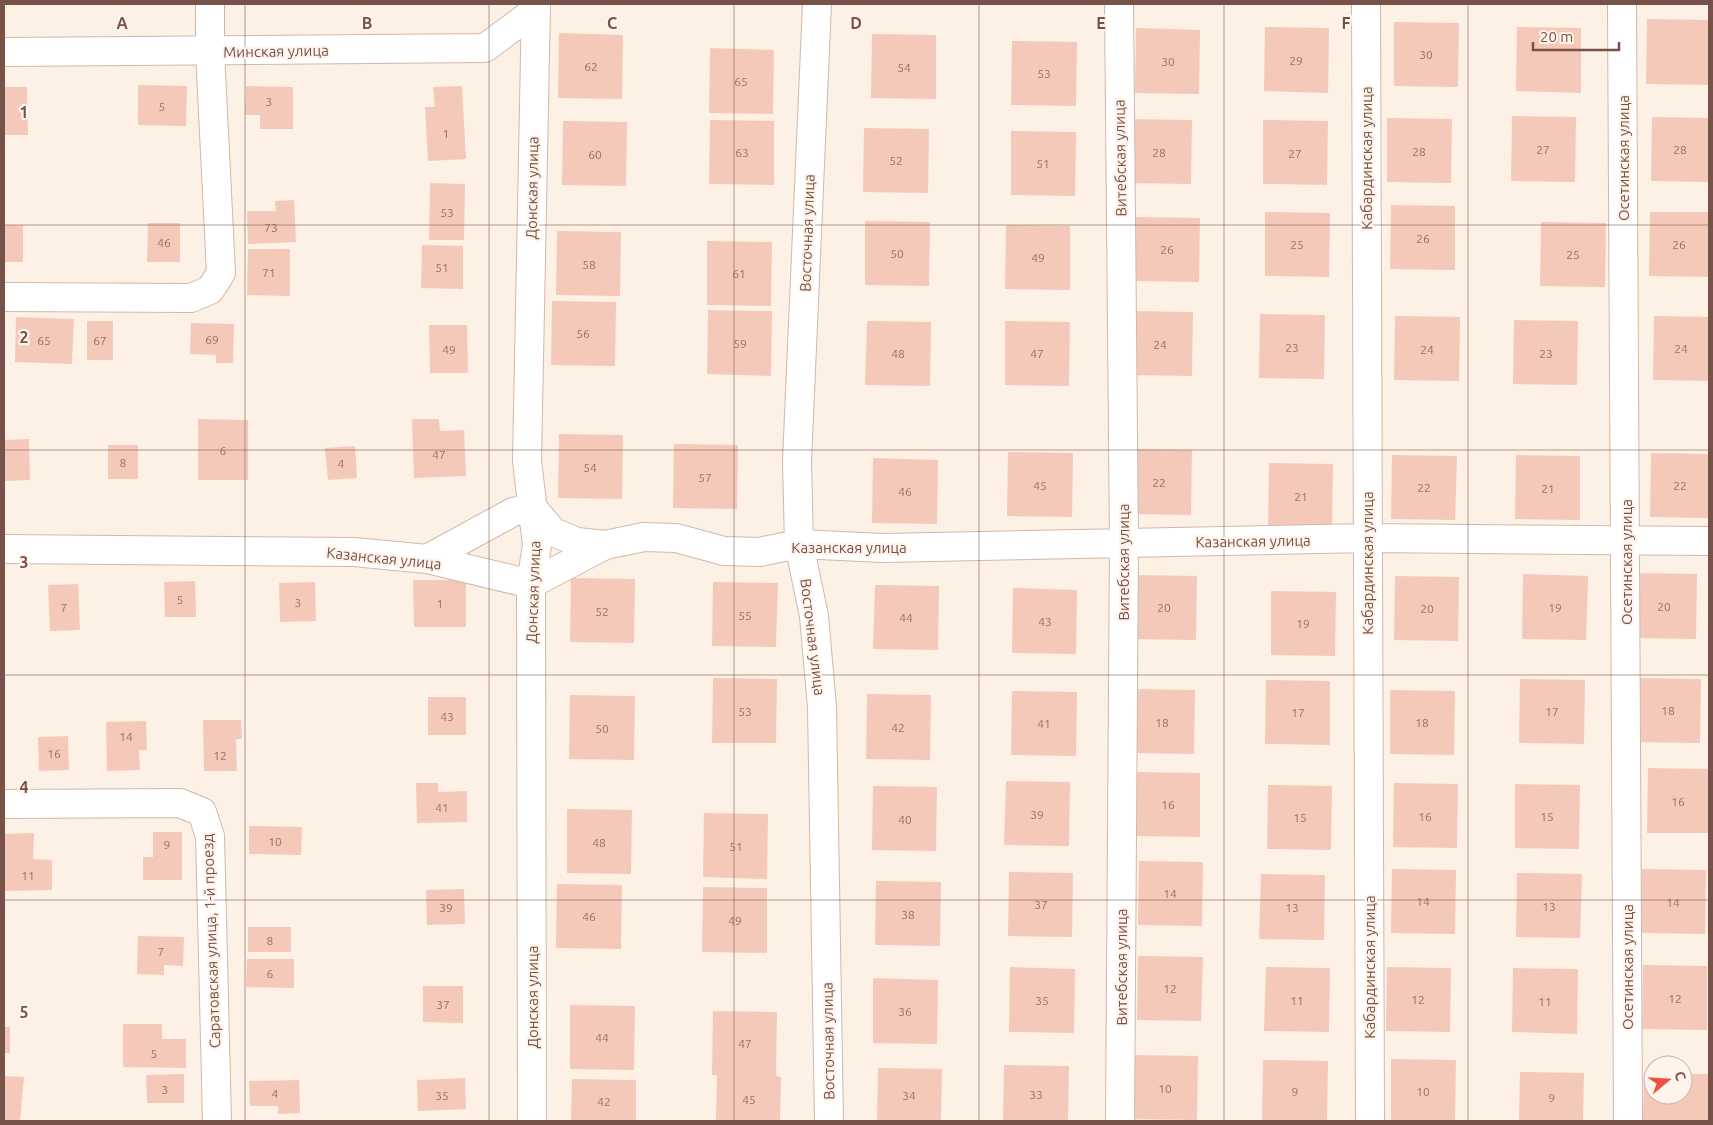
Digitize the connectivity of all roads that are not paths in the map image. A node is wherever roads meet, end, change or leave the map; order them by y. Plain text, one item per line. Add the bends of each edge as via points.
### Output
1 (210, 4) edge
2 (817, 4) edge
3 (1119, 4) edge
4 (1366, 4) edge
5 (1622, 4) edge
6 (536, 7) edge
7 (4, 52) edge
8 (210, 52) junction
9 (4, 296) edge
10 (532, 507) junction
11 (1367, 538) junction
12 (1709, 541) edge
13 (1626, 542) junction
14 (799, 544) junction
15 (1124, 544) junction
16 (605, 545) junction
17 (4, 549) edge
18 (427, 559) junction
19 (531, 584) junction
20 (4, 804) edge
21 (217, 1121) edge
22 (532, 1121) edge
23 (829, 1121) edge
24 (1120, 1121) edge
25 (1370, 1121) edge
26 (1628, 1121) edge

1 - 8 street
2 - 14 street, Восточная улица via 797,461
3 - 15 street, Витебская улица
4 - 11 street, Кабардинская улица
5 - 13 street, Осетинская улица
6 - 8 street, Минская улица via 485,48
6 - 10 street, Донская улица via 527,461
7 - 8 street, Минская улица
8 - 9 street via 221,273 210,290 191,298
10 - 16 street via 553,532 577,542
10 - 18 street via 513,512
10 - 19 street, Донская улица via 537,545
11 - 13 street, Казанская улица
11 - 15 street, Казанская улица
11 - 25 street, Кабардинская улица
12 - 13 street, Казанская улица
13 - 26 street, Осетинская улица
14 - 15 street, Казанская улица via 884,548
14 - 16 street, Казанская улица via 759,552 724,551 676,538 644,537
14 - 23 street, Восточная улица via 814,616 822,707
15 - 24 street, Витебская улица
16 - 19 street, Казанская улица
17 - 18 street, Казанская улица via 354,552
18 - 19 street, Казанская улица
19 - 22 street, Донская улица
20 - 21 street, Саратовская улица, 1-й проезд via 180,804 202,812 210,836

